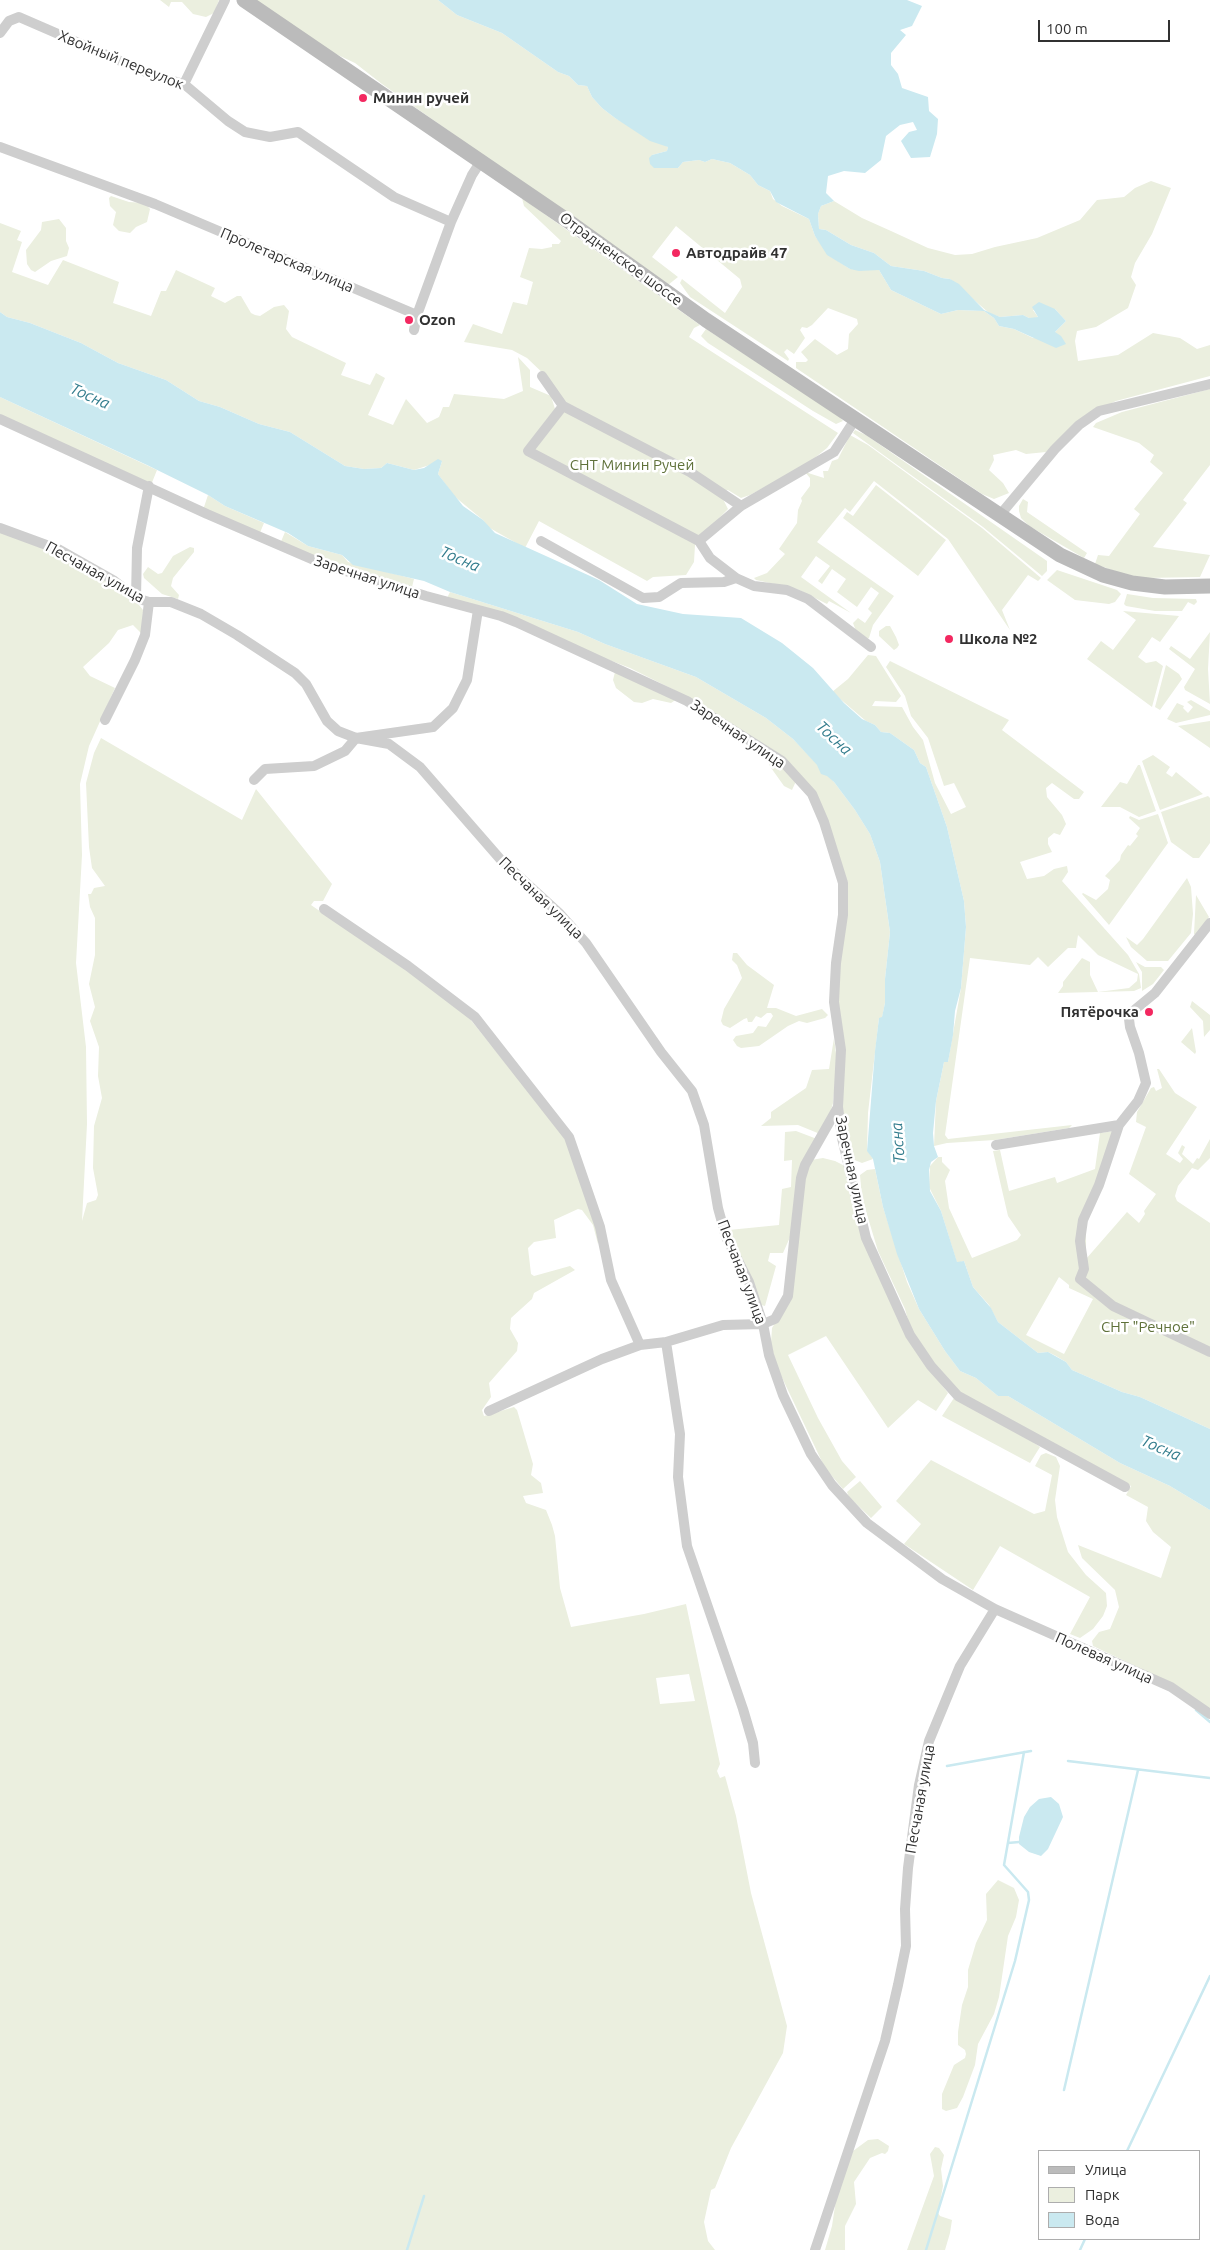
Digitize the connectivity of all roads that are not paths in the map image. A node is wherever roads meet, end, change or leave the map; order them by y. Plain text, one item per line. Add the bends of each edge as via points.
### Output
1 (225, 0) edge
2 (244, 0) edge
3 (0, 33) edge
4 (184, 84) junction
5 (0, 147) edge
6 (481, 161) junction
7 (451, 222) junction
8 (417, 315) junction
9 (414, 330) dead end
10 (542, 376) dead end
11 (1210, 384) edge
12 (564, 406) junction
13 (856, 418) junction
14 (0, 419) edge
15 (149, 486) junction
16 (742, 506) junction
17 (1000, 516) junction
18 (0, 528) edge
19 (541, 541) dead end
20 (699, 541) junction
21 (736, 578) junction
22 (1210, 586) edge
23 (136, 598) junction
24 (149, 602) junction
25 (478, 610) junction
26 (871, 647) dead end
27 (105, 720) dead end
28 (356, 738) junction
29 (254, 780) dead end
30 (324, 909) dead end
31 (1209, 926) edge
32 (838, 1107) junction
33 (1119, 1125) junction
34 (996, 1145) dead end
35 (763, 1324) junction
36 (666, 1342) junction
37 (640, 1345) junction
38 (1210, 1352) edge
39 (489, 1411) dead end
40 (1125, 1487) dead end
41 (995, 1609) junction
42 (1210, 1714) edge
43 (755, 1763) dead end
44 (815, 2250) edge

1 - 4 street
2 - 6 main road, Отрадненское шоссе
3 - 4 street, Хвойный переулок via 9,21 19,17 155,76
4 - 7 street, Хвойный переулок via 245,132 270,137 298,132 394,197
5 - 8 street, Пролетарская улица via 155,204
6 - 7 street
6 - 13 main road, Отрадненское шоссе via 706,320
7 - 8 street
8 - 9 street
10 - 12 street
11 - 17 street via 1099,411 1055,449
12 - 16 street via 690,472
12 - 20 street via 528,451
13 - 16 street via 834,452
13 - 17 main road, Отрадненское шоссе
14 - 15 street, Заречная улица
15 - 23 street via 138,548
15 - 25 street, Заречная улица via 323,564
16 - 20 street
17 - 22 main road, Отрадненское шоссе via 1060,554 1103,575 1151,586
18 - 23 street, Песчаная улица via 60,550 113,580
19 - 21 street via 643,598 659,597 681,583 724,582
20 - 21 street via 710,558
21 - 26 street via 754,586 787,590 808,600
23 - 24 street, Песчаная улица
24 - 27 street via 145,635
24 - 28 street, Песчаная улица via 171,602 201,614 295,673 306,684 327,721 338,731
25 - 28 street via 467,680 453,708 433,726
25 - 32 street, Заречная улица via 516,622 687,700 782,761 812,794 843,883 834,1002 841,1050
28 - 29 street via 344,751 314,766 265,768
28 - 35 street, Песчаная улица via 389,744 420,767 501,860 560,914 586,943 692,1091 704,1125 726,1237 749,1282
30 - 37 street via 408,966 475,1017 569,1137 598,1219 611,1280
31 - 33 street via 1155,993 1132,1012 1130,1027 1146,1082 1138,1101
32 - 35 street via 801,1178 788,1296 775,1319
32 - 40 street, Заречная улица via 842,1138 866,1238 919,1351 958,1396
33 - 34 street
33 - 38 street via 1081,1228 1084,1269 1080,1279 1113,1306
35 - 36 street via 723,1325
35 - 41 street, Песчаная улица via 769,1356 783,1395 811,1454 832,1485 867,1522 912,1558
36 - 37 street
36 - 43 street via 680,1434 678,1477 687,1546 743,1709
37 - 39 street
41 - 42 street, Полевая улица via 1171,1687
41 - 44 street, Песчаная улица via 960,1666 930,1740 908,1868 906,1946 898,1985 882,2050

